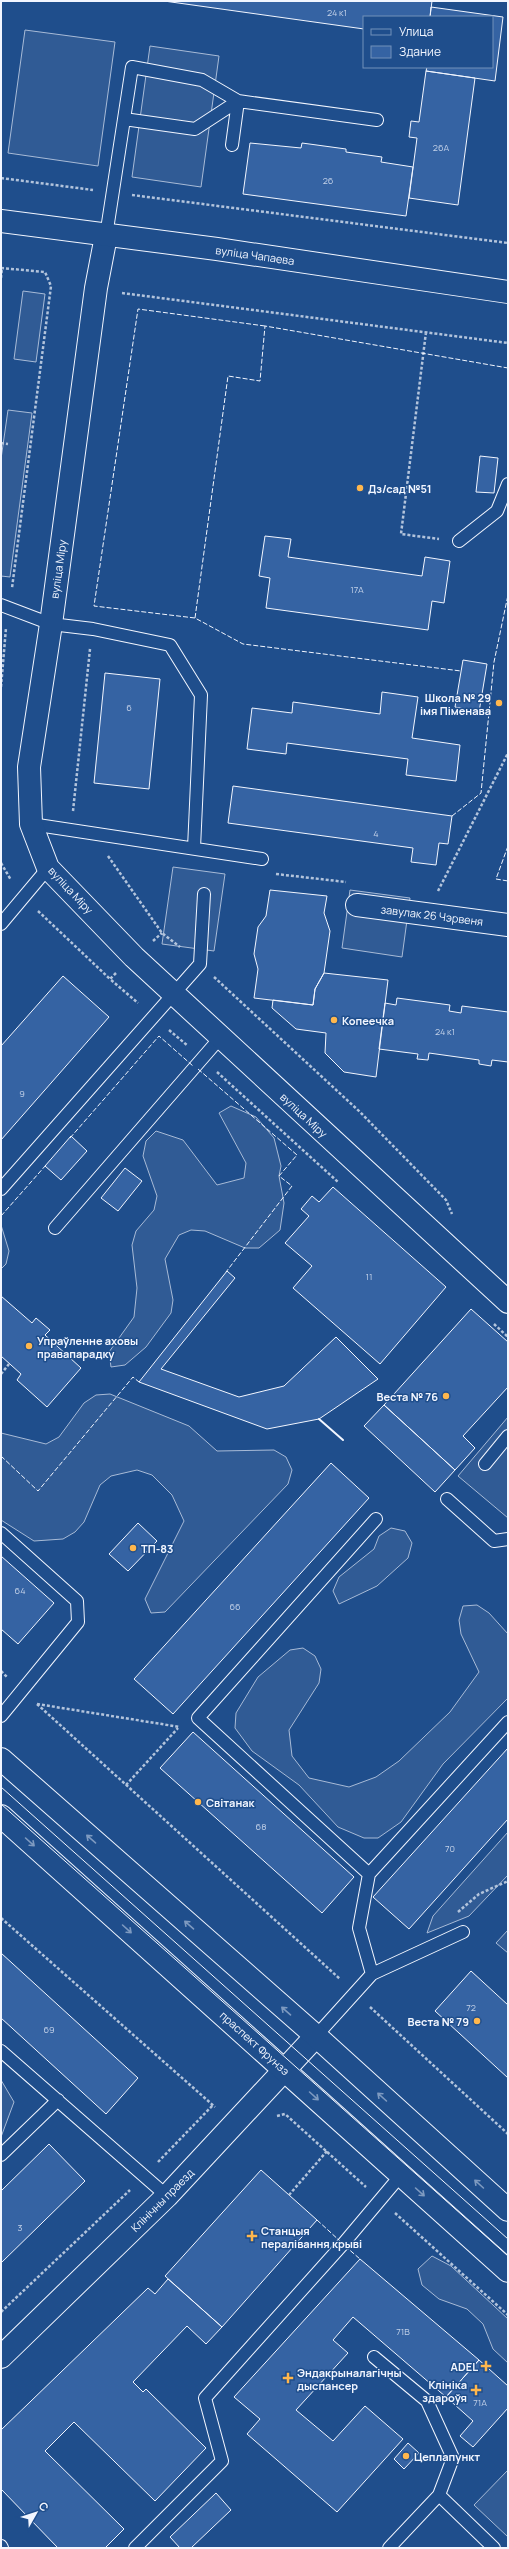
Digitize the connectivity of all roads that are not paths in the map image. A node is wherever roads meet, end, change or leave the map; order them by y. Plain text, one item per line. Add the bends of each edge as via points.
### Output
1 (238, 101) junction
2 (124, 119) junction
3 (377, 120) dead end
4 (232, 145) dead end
5 (1, 221) edge
6 (106, 236) junction
7 (508, 292) edge
8 (508, 484) edge
9 (460, 541) road end
10 (5, 605) edge
11 (51, 624) junction
12 (31, 824) junction
13 (194, 848) junction
14 (262, 859) dead end
15 (48, 868) junction
16 (204, 894) dead end
17 (357, 905) dead end
18 (1, 924) edge
19 (508, 925) edge
20 (173, 994) junction
21 (220, 1038) junction
22 (1, 1189) edge
23 (55, 1228) dead end
24 (508, 1302) edge
25 (508, 1436) edge
26 (485, 1464) dead end
27 (447, 1498) dead end
28 (376, 1519) dead end
29 (1, 1533) edge
30 (508, 1539) edge
31 (1, 1716) edge
32 (508, 1722) edge
33 (1, 1759) edge
34 (1, 1816) edge
35 (369, 1874) junction
36 (463, 1932) dead end
37 (372, 1974) junction
38 (316, 2036) junction
39 (1, 2051) edge
40 (285, 2069) junction
41 (58, 2100) junction
42 (1, 2155) edge
43 (401, 2175) junction
44 (167, 2196) junction
45 (508, 2210) edge
46 (508, 2271) edge
47 (1, 2357) edge
48 (374, 2357) dead end
49 (439, 2495) junction
50 (135, 2548) edge
51 (389, 2548) edge
52 (494, 2548) edge

1 - 2 lane via 195,129
1 - 2 lane via 202,80 132,67
1 - 3 lane
1 - 4 lane
2 - 6 lane
5 - 6 street, вуліца Чапаева
6 - 7 street, вуліца Чапаева via 218,249
6 - 11 street, вуліца Міру via 96,288
8 - 9 lane via 496,511
10 - 11 lane
11 - 12 street, вуліца Міру via 30,767
11 - 13 lane via 93,629 170,645 201,695
12 - 13 lane
12 - 15 street, вуліца Міру
13 - 14 lane
15 - 18 lane
15 - 20 street, вуліца Міру
16 - 20 lane via 200,964
17 - 19 street, завулак 26 Чэрвеня
20 - 21 street, вуліца Міру
20 - 22 lane
21 - 23 lane
21 - 24 street, вуліца Міру
25 - 26 lane
27 - 30 lane via 494,1541
28 - 35 lane via 198,1718
29 - 31 lane via 77,1601 78,1622
32 - 35 lane
38 -> 33 street
34 -> 40 street, праспект Фрунзэ
35 - 37 lane via 359,1928
36 - 37 lane
37 - 38 lane
38 - 40 street, Клінічны праезд
45 -> 38 street
39 - 41 lane
40 -> 43 street, праспект Фрунзэ
40 - 44 street, Клінічны праезд
41 - 42 lane
41 - 44 lane
43 -> 46 street, праспект Фрунзэ
43 - 50 lane via 205,2398 222,2460
44 - 47 street, Клінічны праезд
48 - 49 lane via 427,2401 453,2458
49 - 51 lane
49 - 52 lane

